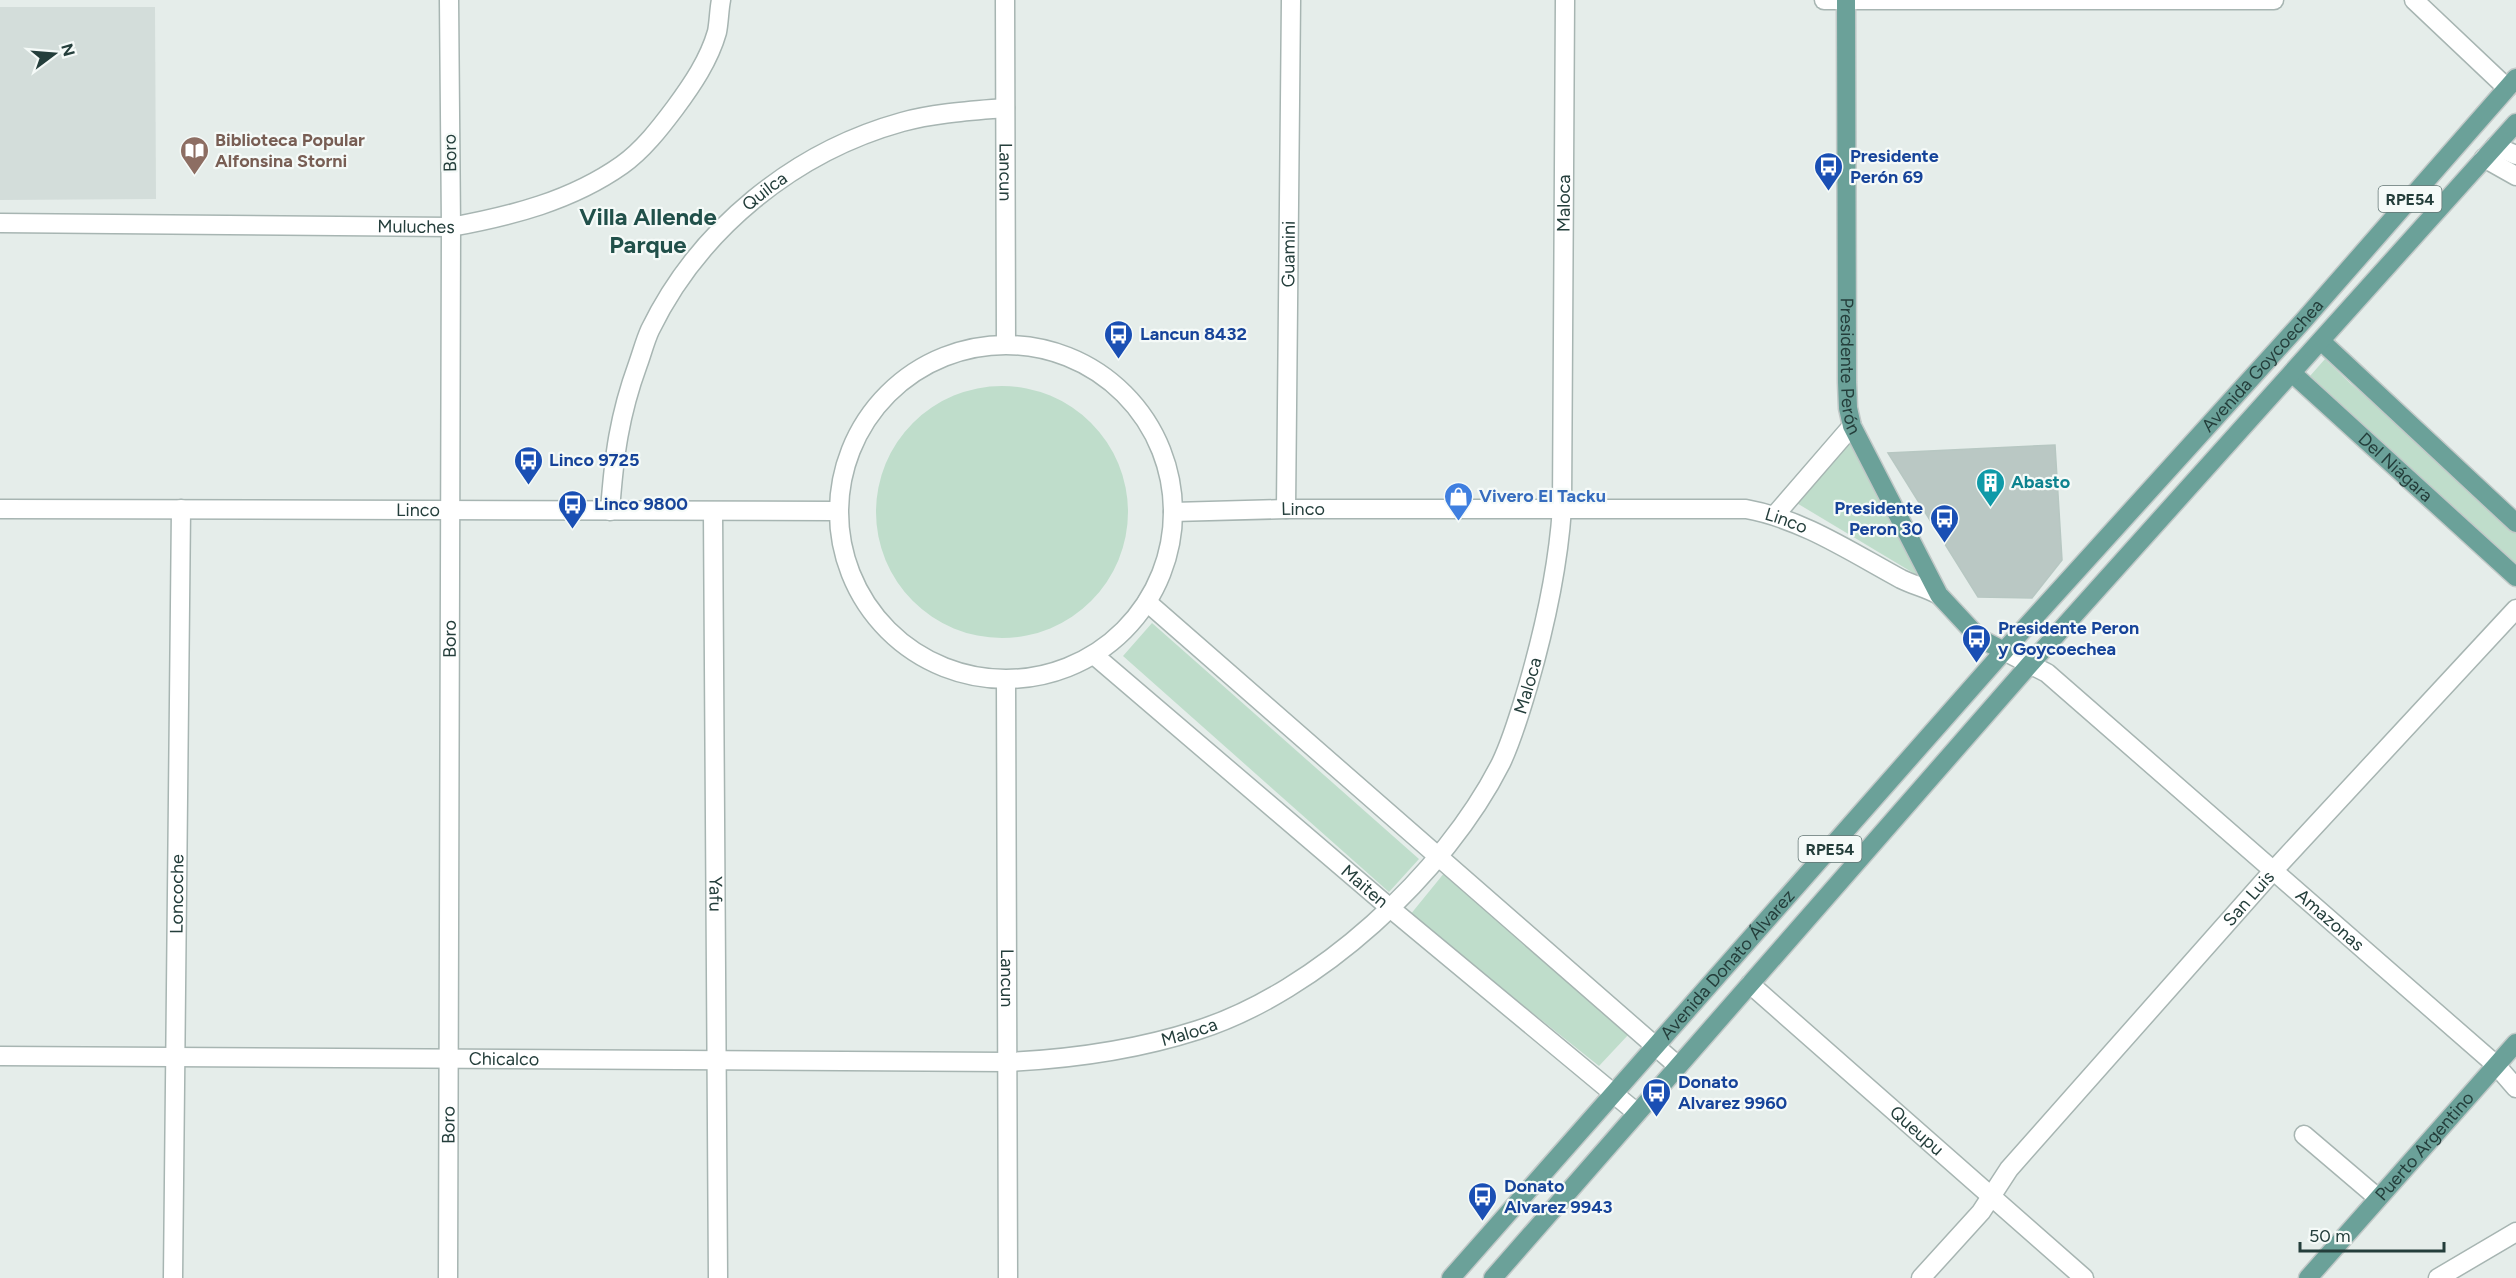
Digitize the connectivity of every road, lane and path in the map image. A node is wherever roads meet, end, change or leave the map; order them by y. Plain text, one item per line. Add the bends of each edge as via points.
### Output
1 (449, 0) edge
2 (721, 0) edge
3 (1005, 0) edge
4 (1291, 0) edge
5 (1565, 0) edge
6 (1824, 0) edge
7 (1846, 0) edge
8 (2134, 0) edge
9 (2274, 0) edge
10 (2414, 0) edge
11 (2511, 83) edge
12 (1005, 108) junction
13 (2516, 123) edge
14 (2490, 152) junction
15 (2516, 155) edge
16 (2516, 176) edge
17 (0, 223) edge
18 (451, 227) junction
19 (2304, 320) junction
20 (2321, 341) junction
21 (1006, 344) junction
22 (2297, 350) junction
23 (2266, 362) junction
24 (2292, 373) junction
25 (1852, 426) junction
26 (1562, 508) junction
27 (0, 509) edge
28 (181, 509) junction
29 (1286, 509) junction
30 (450, 510) junction
31 (610, 511) junction
32 (836, 511) junction
33 (713, 512) junction
34 (1173, 512) junction
35 (1775, 515) junction
36 (2516, 523) edge
37 (2516, 577) edge
38 (1939, 595) junction
39 (1147, 602) junction
40 (2516, 609) edge
41 (2004, 651) junction
42 (1094, 655) junction
43 (2031, 663) junction
44 (1006, 680) junction
45 (1437, 856) junction
46 (2273, 871) junction
47 (1390, 908) junction
48 (1750, 984) junction
49 (2516, 1043) edge
50 (1656, 1048) junction
51 (0, 1056) edge
52 (174, 1057) junction
53 (449, 1058) junction
54 (717, 1059) junction
55 (1007, 1062) junction
56 (2496, 1065) junction
57 (1678, 1066) junction
58 (2516, 1088) edge
59 (1615, 1093) junction
60 (1637, 1113) junction
61 (2304, 1135) dead end
62 (1993, 1196) junction
63 (2378, 1198) junction
64 (2516, 1232) edge
65 (173, 1278) edge
66 (448, 1278) edge
67 (718, 1278) edge
68 (1008, 1278) edge
69 (1451, 1278) edge
70 (1492, 1278) edge
71 (1921, 1278) edge
72 (2084, 1278) edge
73 (2308, 1278) edge
74 (2438, 1278) edge

1 - 18 street, Boro
2 - 18 street, Muluches via 717,32 704,64 657,132 624,164 579,191 532,209
3 - 12 street, Lancun
4 - 29 street, Guamini
5 - 26 street, Maloca
6 - 7 street
7 - 8 street
7 - 25 main road, Presidente Perón via 1847,382
8 - 9 street
10 - 11 street
11 - 19 main road, Avenida Goycoechea / RPE54
12 - 21 street, Lancun
12 - 31 street, Quilca via 939,114 848,140 807,161 727,224 684,272 649,331 626,398 614,450
13 - 14 main road, Avenida Goycoechea / RPE54
14 - 15 street
14 - 16 street
14 - 20 main road, Avenida Goycoechea / RPE54
17 - 18 street, Muluches
18 - 30 street, Boro
19 - 22 main road
19 - 23 main road, Avenida Goycoechea / RPE54
20 - 22 main road
20 - 24 main road, Avenida Goycoechea / RPE54
20 - 36 main road
21 - 32 street via 962,350 921,368 886,395 860,431 843,473
21 - 34 street via 1044,349 1079,362 1111,382 1138,409 1157,442 1169,478
22 - 23 main road
22 - 24 main road
23 - 41 main road, Avenida Goycoechea / RPE54
24 - 37 main road, Del Niágara
24 - 43 main road, Avenida Goycoechea / RPE54
25 - 35 street
25 - 38 main road, Presidente Perón
26 - 29 street, Linco
26 - 35 street, Linco via 1746,509
26 - 45 street, Maloca via 1552,589 1516,727 1486,790
27 - 28 street, Linco
28 - 30 street, Linco
28 - 52 street, Loncoche
29 - 34 street, Linco
30 - 31 street, Linco
30 - 53 street, Boro
31 - 33 street, Linco
32 - 33 street, Linco
32 - 44 street via 846,560 863,599 890,633 924,658 964,675
33 - 54 street, Yafu
34 - 39 street via 1170,546
35 - 38 street, Linco
38 - 41 main road, Presidente Perón via 1979,638
39 - 42 street via 1124,631
39 - 45 street
40 - 46 street, San Luis
41 - 43 street, Presidente Perón
41 - 50 main road, Avenida Donato Álvarez / RPE54
42 - 44 street via 1067,669
42 - 47 street, Maiten
43 - 46 street, Amazonas
43 - 48 main road, Avenida Donato Álvarez / RPE54
44 - 55 street, Lancun
45 - 47 street, Maloca
45 - 50 street
46 - 56 street, Amazonas
46 - 62 street, San Luis via 2009,1169
47 - 55 street, Maloca via 1335,956 1283,992 1240,1014 1145,1044 1091,1055
47 - 59 street, Maiten
48 - 57 main road, Avenida Donato Álvarez / RPE54
48 - 62 street, Queupu
49 - 56 main road, Puerto Argentino
50 - 57 street
50 - 59 main road, Avenida Donato Álvarez / RPE54
51 - 52 street, Chicalco
52 - 53 street, Chicalco
52 - 65 street, Loncoche
53 - 54 street, Chicalco
53 - 66 street, Boro
54 - 55 street, Chicalco
54 - 67 street, Yafu
55 - 68 street, Lancun
56 - 58 street, Amazonas
56 - 63 main road, Puerto Argentino
57 - 60 main road, Avenida Donato Álvarez / RPE54
59 - 60 street, Maiten
59 - 69 main road, Avenida Donato Álvarez / RPE54
60 - 70 main road, Avenida Donato Álvarez / RPE54
61 - 63 street
62 - 71 street, San Luis
62 - 72 street, Queupu
63 - 73 main road, Puerto Argentino
64 - 74 street

